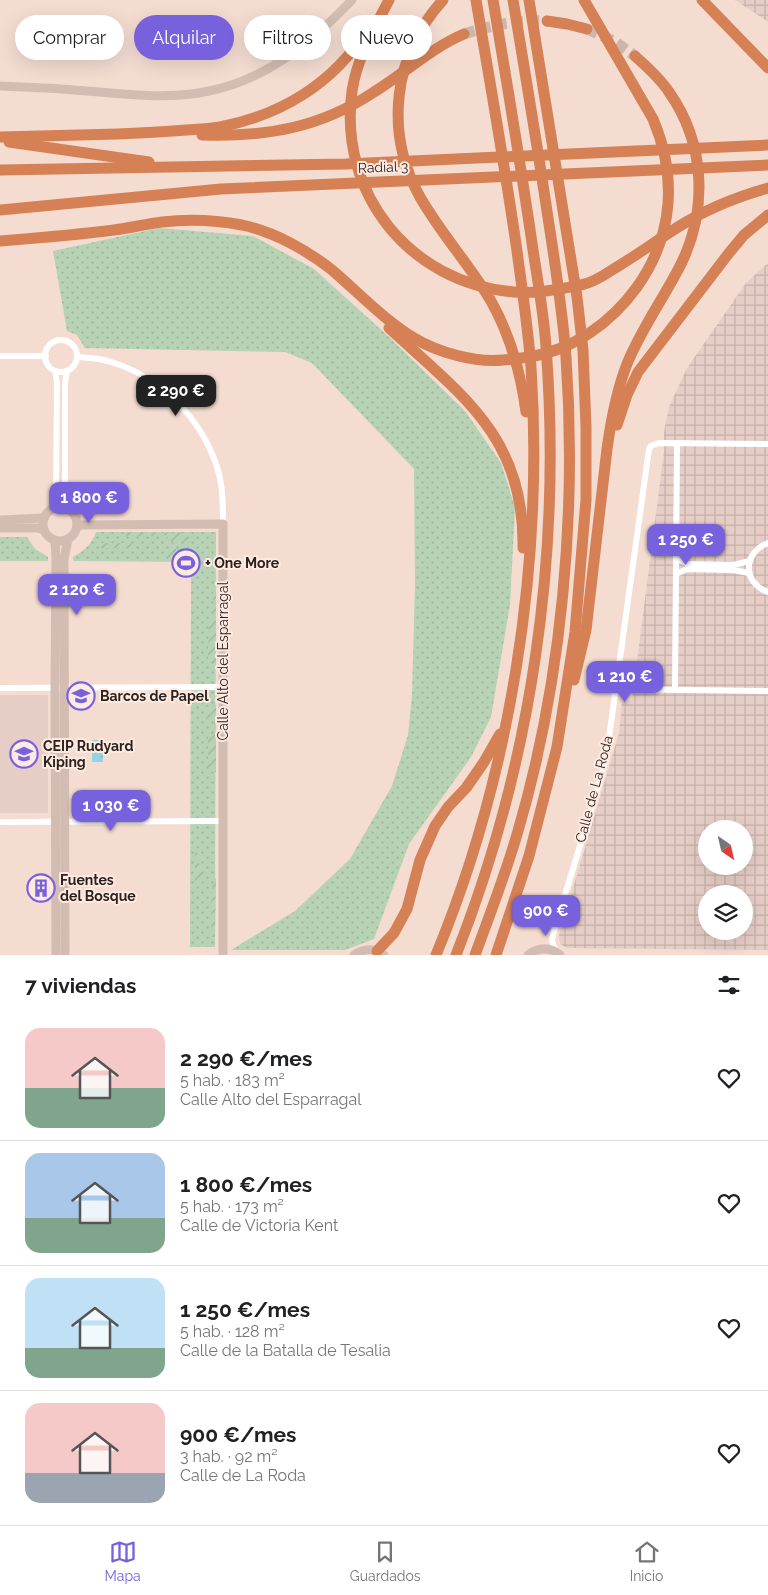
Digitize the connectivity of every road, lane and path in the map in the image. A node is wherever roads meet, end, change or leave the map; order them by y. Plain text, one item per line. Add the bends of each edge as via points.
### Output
1 (352, 0) edge
2 (384, 0) edge
3 (389, 0) edge
4 (443, 0) edge
5 (476, 0) edge
6 (493, 0) edge
7 (513, 0) edge
8 (529, 0) edge
9 (584, 0) edge
10 (702, 0) edge
11 (547, 21) tunnel mouth
12 (587, 30) tunnel mouth
13 (464, 34) tunnel mouth
14 (635, 56) tunnel mouth
15 (768, 68) edge
16 (0, 86) edge
17 (144, 133) junction
18 (0, 139) edge
19 (768, 145) edge
20 (768, 164) edge
21 (183, 168) junction
22 (0, 170) edge
23 (768, 188) edge
24 (0, 210) edge
25 (768, 215) edge
26 (0, 241) edge
27 (332, 270) junction
28 (0, 356) edge
29 (46, 356) junction
30 (77, 357) junction
31 (55, 371) junction
32 (67, 371) junction
33 (677, 443) junction
34 (768, 444) edge
35 (532, 502) junction
36 (54, 508) junction
37 (67, 508) junction
38 (44, 518) junction
39 (0, 520) edge
40 (77, 524) junction
41 (223, 524) junction
42 (0, 528) edge
43 (598, 528) junction
44 (44, 530) junction
45 (68, 539) junction
46 (54, 540) junction
47 (768, 543) edge
48 (676, 558) junction
49 (750, 562) junction
50 (749, 573) junction
51 (676, 574) junction
52 (768, 592) edge
53 (521, 636) junction
54 (223, 687) junction
55 (0, 688) edge
56 (55, 689) junction
57 (65, 689) junction
58 (616, 689) junction
59 (675, 690) junction
60 (768, 691) edge
61 (506, 724) junction
62 (557, 748) junction
63 (60, 821) junction
64 (222, 821) junction
65 (0, 822) edge
66 (380, 953) edge
67 (557, 953) edge
68 (56, 955) edge
69 (65, 955) edge
70 (222, 955) edge
71 (354, 955) edge
72 (436, 955) edge
73 (456, 955) edge
74 (475, 955) edge
75 (495, 955) edge
76 (528, 955) edge

1 - 16 main road via 308,41 283,59 246,79 210,91 149,96
2 - 17 highway via 345,60 292,102 267,114 219,127
3 - 23 highway via 362,54 352,90 351,137 359,173 374,206 406,246 446,274 467,283 515,292 541,292 584,284 713,208
4 - 35 highway via 425,21 407,58 400,87 400,136 410,176 420,197 491,301 513,351 528,426
5 - 35 highway via 522,284 531,369
6 - 73 highway via 527,203 546,344 549,504 538,636 516,766 496,840
7 - 74 highway via 558,279 566,357 569,501 554,666 535,766 499,892
8 - 62 highway via 577,297 586,427 586,500 575,632
9 - 27 highway via 653,119 665,156 668,177 665,224 657,250 630,297 592,332 568,345 544,354 501,361 449,353 415,339 389,321
10 - 15 highway
11 - 12 highway
13 - 17 highway via 447,41 375,92 320,120 292,128 231,136
14 - 43 highway via 669,92 686,122 697,160 699,200 690,244 638,340 619,388
17 - 18 highway
18 - 21 highway
19 - 21 highway, Radial 3
20 - 24 highway, Radial 3 via 221,189
21 - 22 highway, Radial 3
25 - 43 highway via 744,234 638,372 615,431
26 - 27 highway via 200,220 244,226 270,234
27 - 53 highway via 354,295 464,397 499,443 513,473 523,537
28 - 29 street
29 - 30 street via 49,346 61,341 71,345
29 - 31 street via 48,365
30 - 32 street
30 - 41 street, Calle Alto del Esparragal via 111,362 134,371 156,384 180,405 207,443 217,467
31 - 32 street
31 - 36 street
32 - 37 street
33 - 34 street
33 - 48 street
33 - 58 street, Calle de La Roda via 651,446 647,455
35 - 53 highway
36 - 37 main road
36 - 38 main road
37 - 40 main road
38 - 39 main road
38 - 44 main road
40 - 41 main road
40 - 45 main road via 75,533
41 - 54 main road, Calle Alto del Esparragal
42 - 44 main road
43 - 62 highway via 586,630
44 - 46 main road
45 - 46 main road
45 - 57 main road via 64,559
46 - 56 main road
47 - 49 street via 757,549
48 - 49 street via 688,564
48 - 51 street
49 - 50 street
50 - 51 street via 688,569
50 - 52 street via 755,585
51 - 59 street
53 - 61 highway
54 - 57 street
54 - 64 main road, Calle Alto del Esparragal
55 - 56 street
56 - 57 street
56 - 63 main road
57 - 63 main road
58 - 59 street
58 - 67 street, Calle de La Roda via 601,777 554,930 552,940
59 - 60 street
61 - 66 highway via 466,788 448,806 435,826 420,860 407,908
61 - 72 highway via 481,826
62 - 75 highway via 529,856
63 - 64 street
63 - 65 street
63 - 68 main road
63 - 69 main road
64 - 70 main road, Calle Alto del Esparragal
66 - 71 main road via 365,950
67 - 76 main road via 541,949

